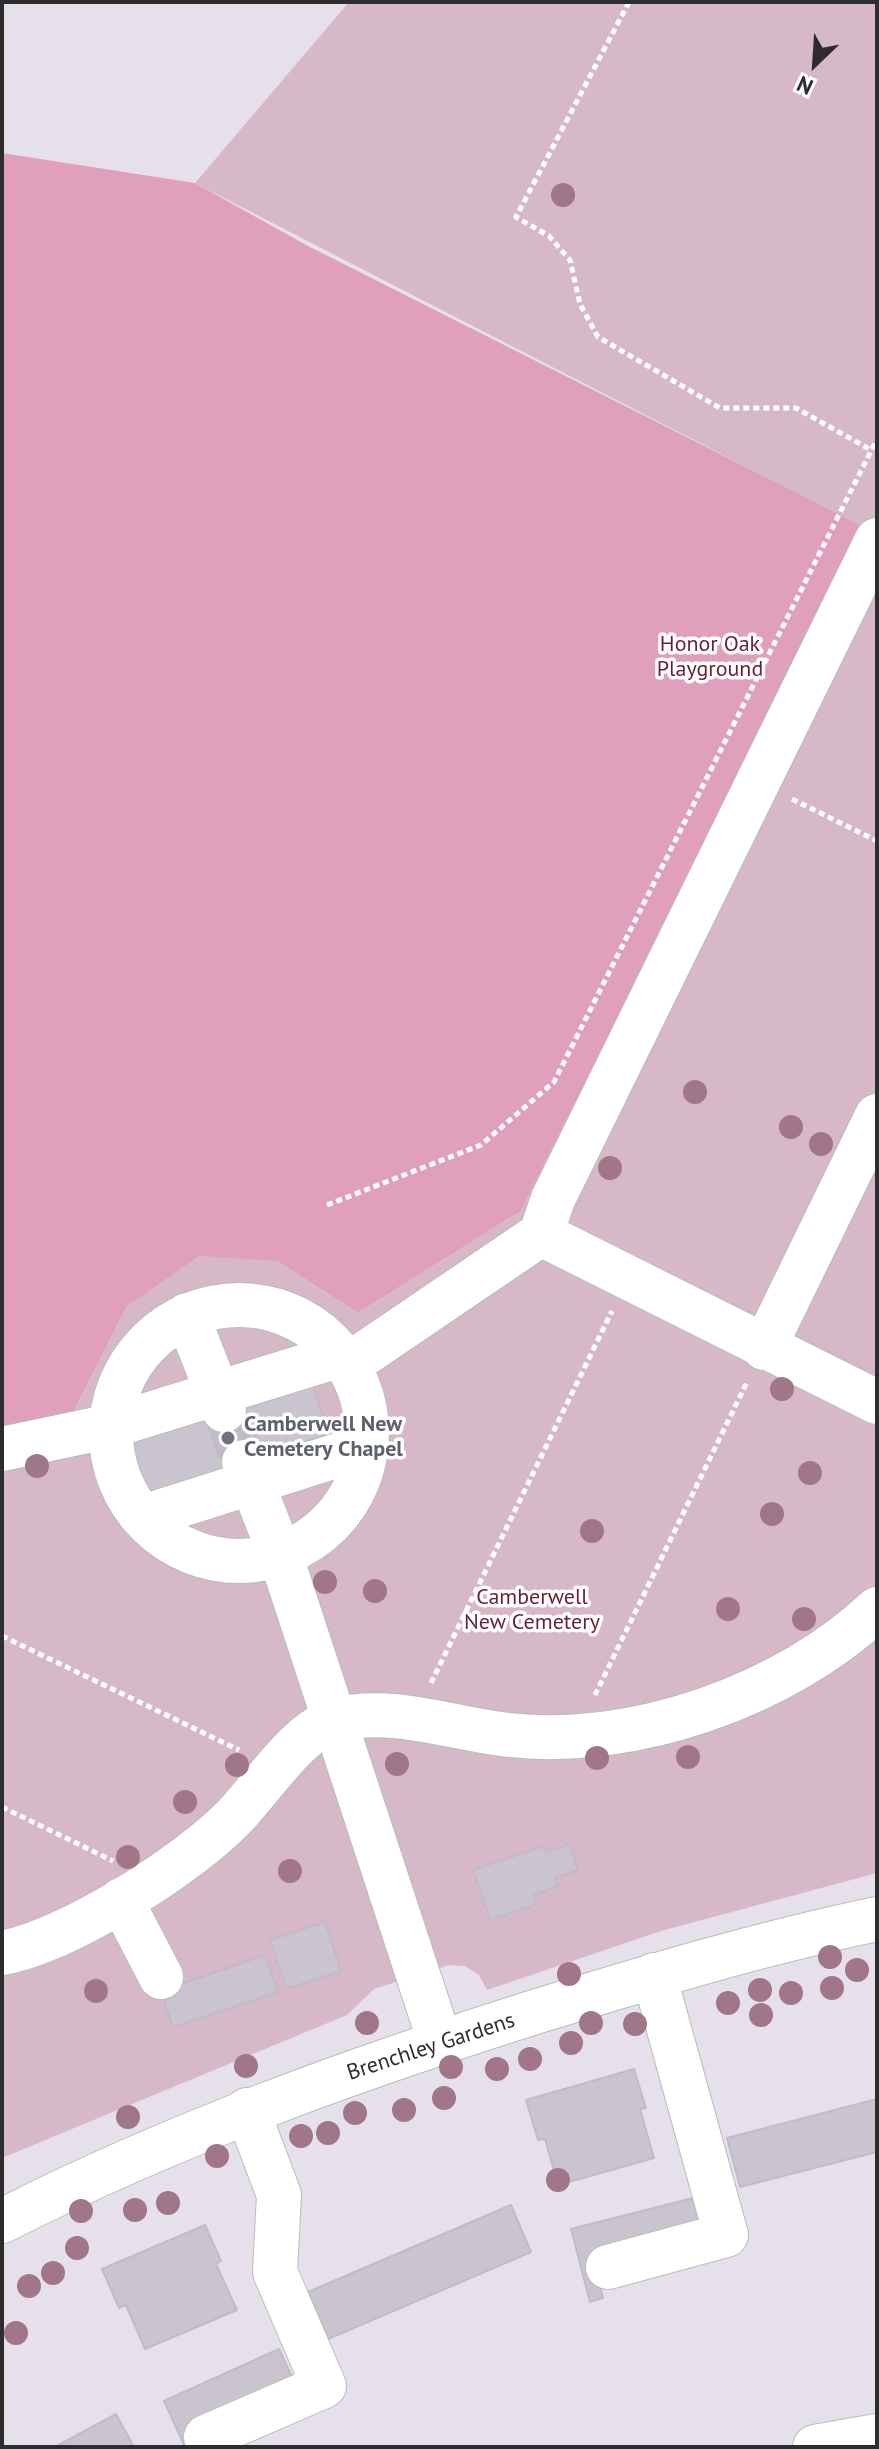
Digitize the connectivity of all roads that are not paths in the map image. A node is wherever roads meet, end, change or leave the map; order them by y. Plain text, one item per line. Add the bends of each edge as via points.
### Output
1 (877, 540) edge
2 (877, 1116) edge
3 (541, 1234) junction
4 (187, 1315) junction
5 (764, 1348) junction
6 (344, 1360) junction
7 (221, 1402) junction
8 (877, 1402) edge
9 (111, 1426) junction
10 (367, 1446) junction
11 (2, 1449) edge
12 (248, 1472) junction
13 (143, 1517) junction
14 (280, 1554) junction
15 (877, 1609) edge
16 (332, 1720) junction
17 (136, 1890) junction
18 (877, 1919) edge
19 (2, 1953) edge
20 (654, 1975) junction
21 (161, 1977) dead end
22 (440, 2042) junction
23 (247, 2110) junction
24 (2, 2221) edge
25 (608, 2267) dead end
26 (877, 2436) edge
27 (206, 2437) dead end
28 (815, 2447) edge

1 - 3 street via 553,1199
2 - 5 street
3 - 5 street
3 - 6 street
4 - 6 street via 220,1306 254,1305 287,1314 317,1331
4 - 7 street
4 - 9 street via 157,1334 134,1360 118,1392
5 - 8 street
6 - 7 street
6 - 10 street via 360,1390
7 - 9 street
9 - 11 street
9 - 13 street via 124,1490
10 - 12 street
10 - 14 street via 358,1482 340,1513 313,1538
12 - 13 street
12 - 14 street
13 - 14 street via 171,1541 206,1557 243,1561
14 - 16 street
15 - 16 street via 794,1670 730,1703 661,1722 575,1735 512,1736 374,1715
16 - 17 street via 302,1741 233,1818
16 - 22 street
17 - 19 street via 79,1923
17 - 21 street
18 - 20 street, Brenchley Gardens
20 - 22 street, Brenchley Gardens
20 - 25 street via 726,2235
22 - 23 street, Brenchley Gardens
23 - 24 street, Brenchley Gardens
23 - 27 street via 279,2195 275,2272 324,2386
26 - 28 street

